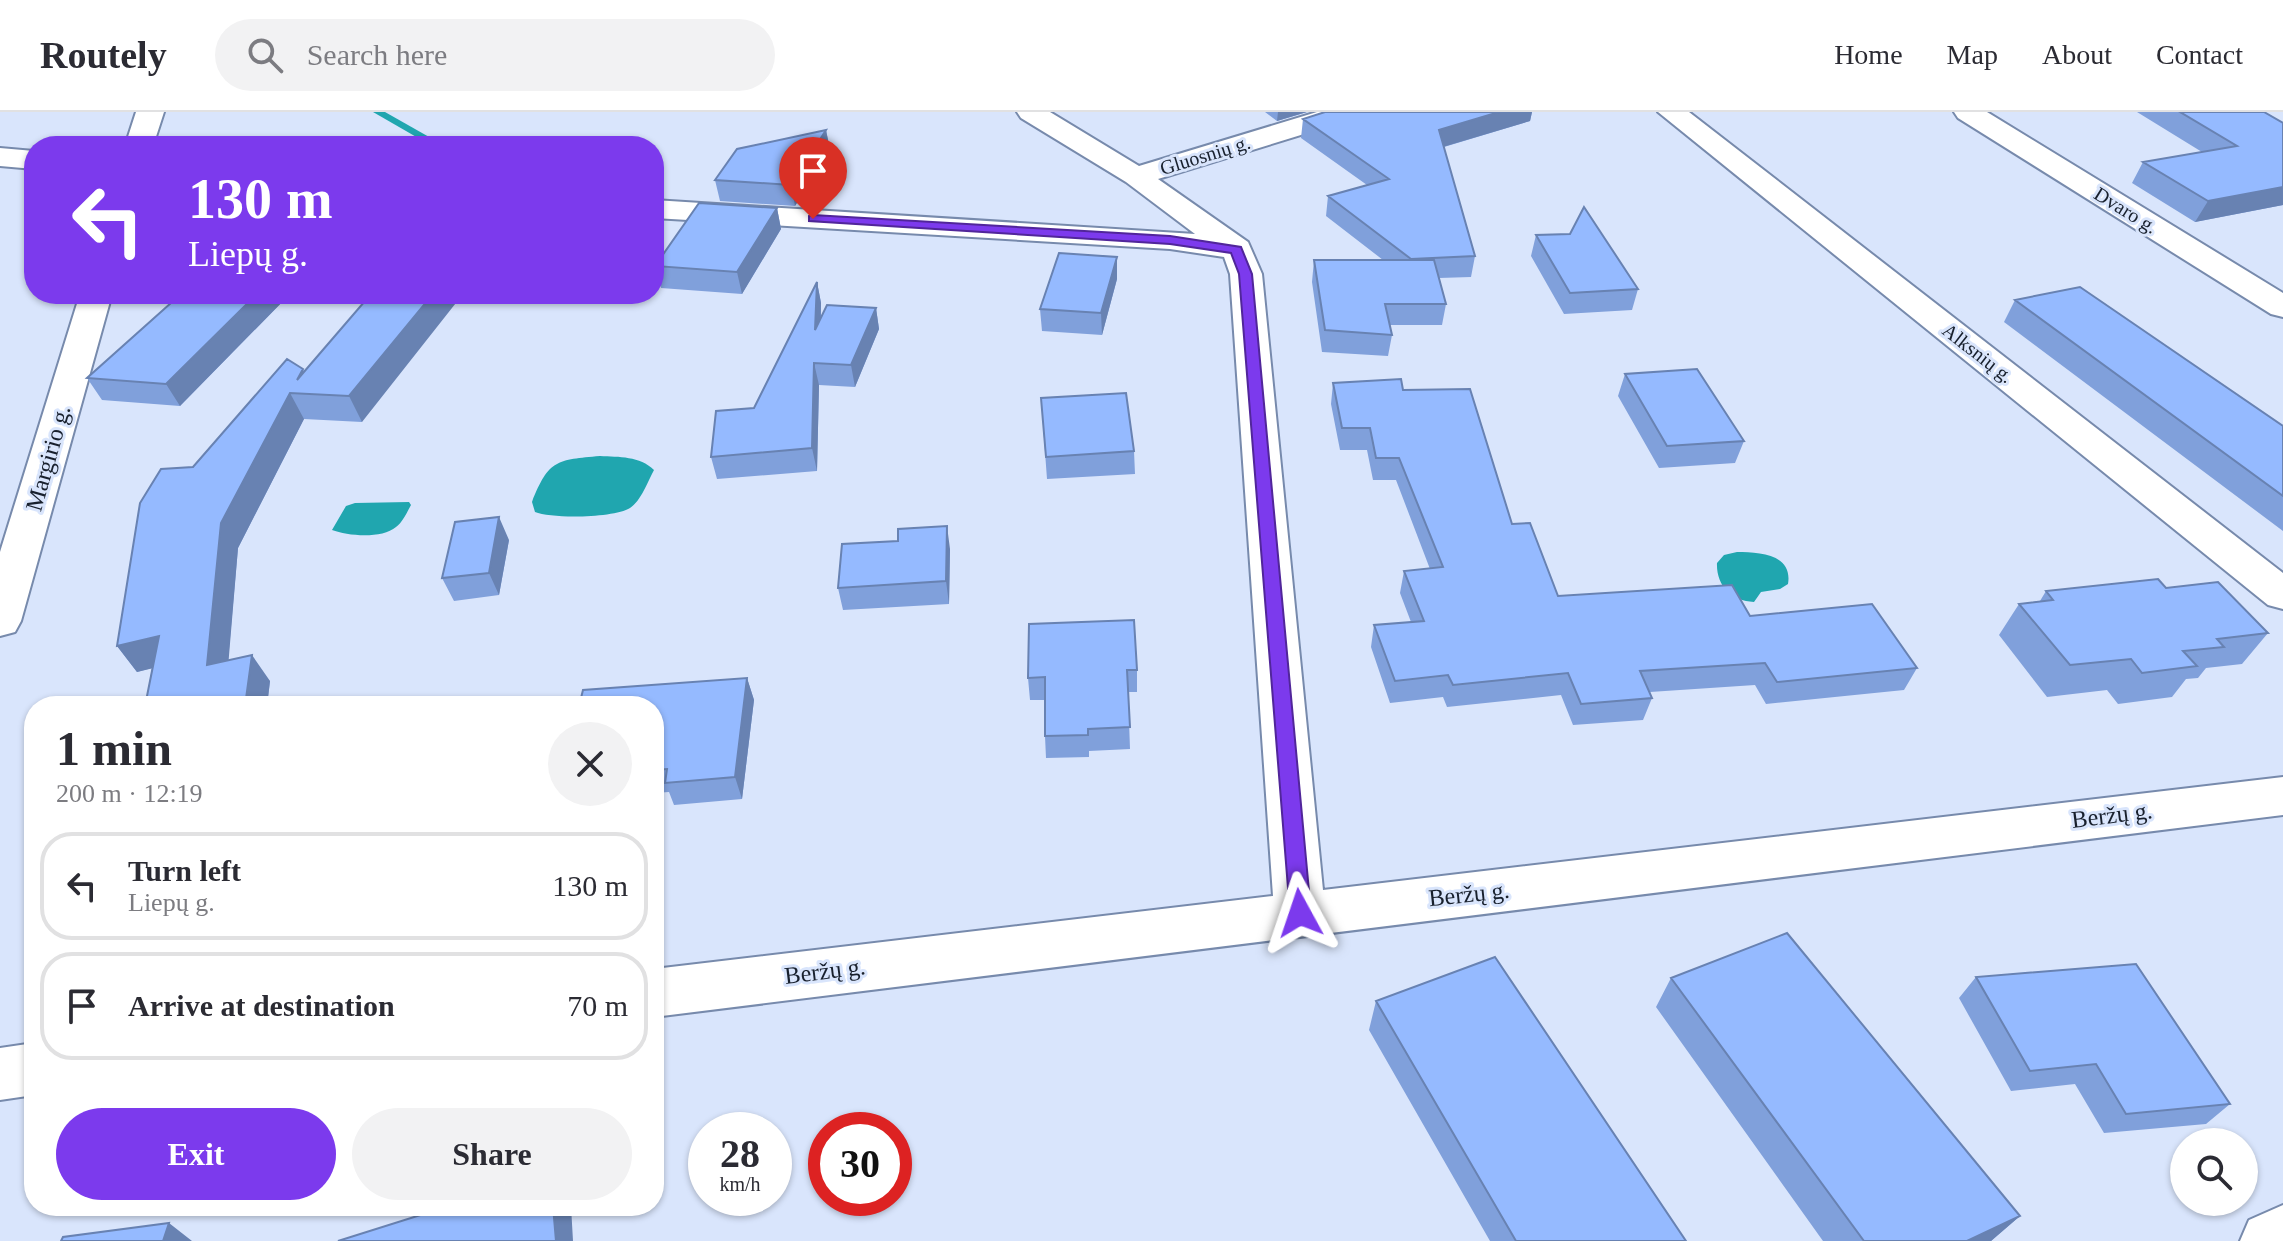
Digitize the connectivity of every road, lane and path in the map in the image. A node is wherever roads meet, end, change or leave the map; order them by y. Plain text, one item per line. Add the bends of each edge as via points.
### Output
1 (150, 112) edge
2 (1031, 112) edge
3 (1346, 112) edge
4 (1672, 112) edge
5 (1968, 112) edge
6 (142, 136) edge
7 (0, 157) edge
8 (24, 159) edge
9 (1136, 176) junction
10 (664, 210) edge
11 (1237, 249) junction
12 (93, 304) edge
13 (2283, 307) edge
14 (2283, 595) edge
15 (0, 621) edge
16 (2283, 796) edge
17 (1300, 913) junction
18 (664, 992) edge
19 (24, 1070) edge
20 (0, 1074) edge
21 (2283, 1235) edge
22 (2270, 1241) edge

1 - 6 street
2 - 9 street
3 - 9 street, Gluosnių g.
4 - 14 street, Alksnių g.
5 - 13 street, Dvaro g.
7 - 8 street
9 - 11 street, Gluosnių g.
10 - 11 street via 1170,240
11 - 17 street via 1246,274
12 - 15 street, Margirio g.
16 - 17 street, Beržų g.
17 - 18 street, Beržų g.
19 - 20 street
21 - 22 street

